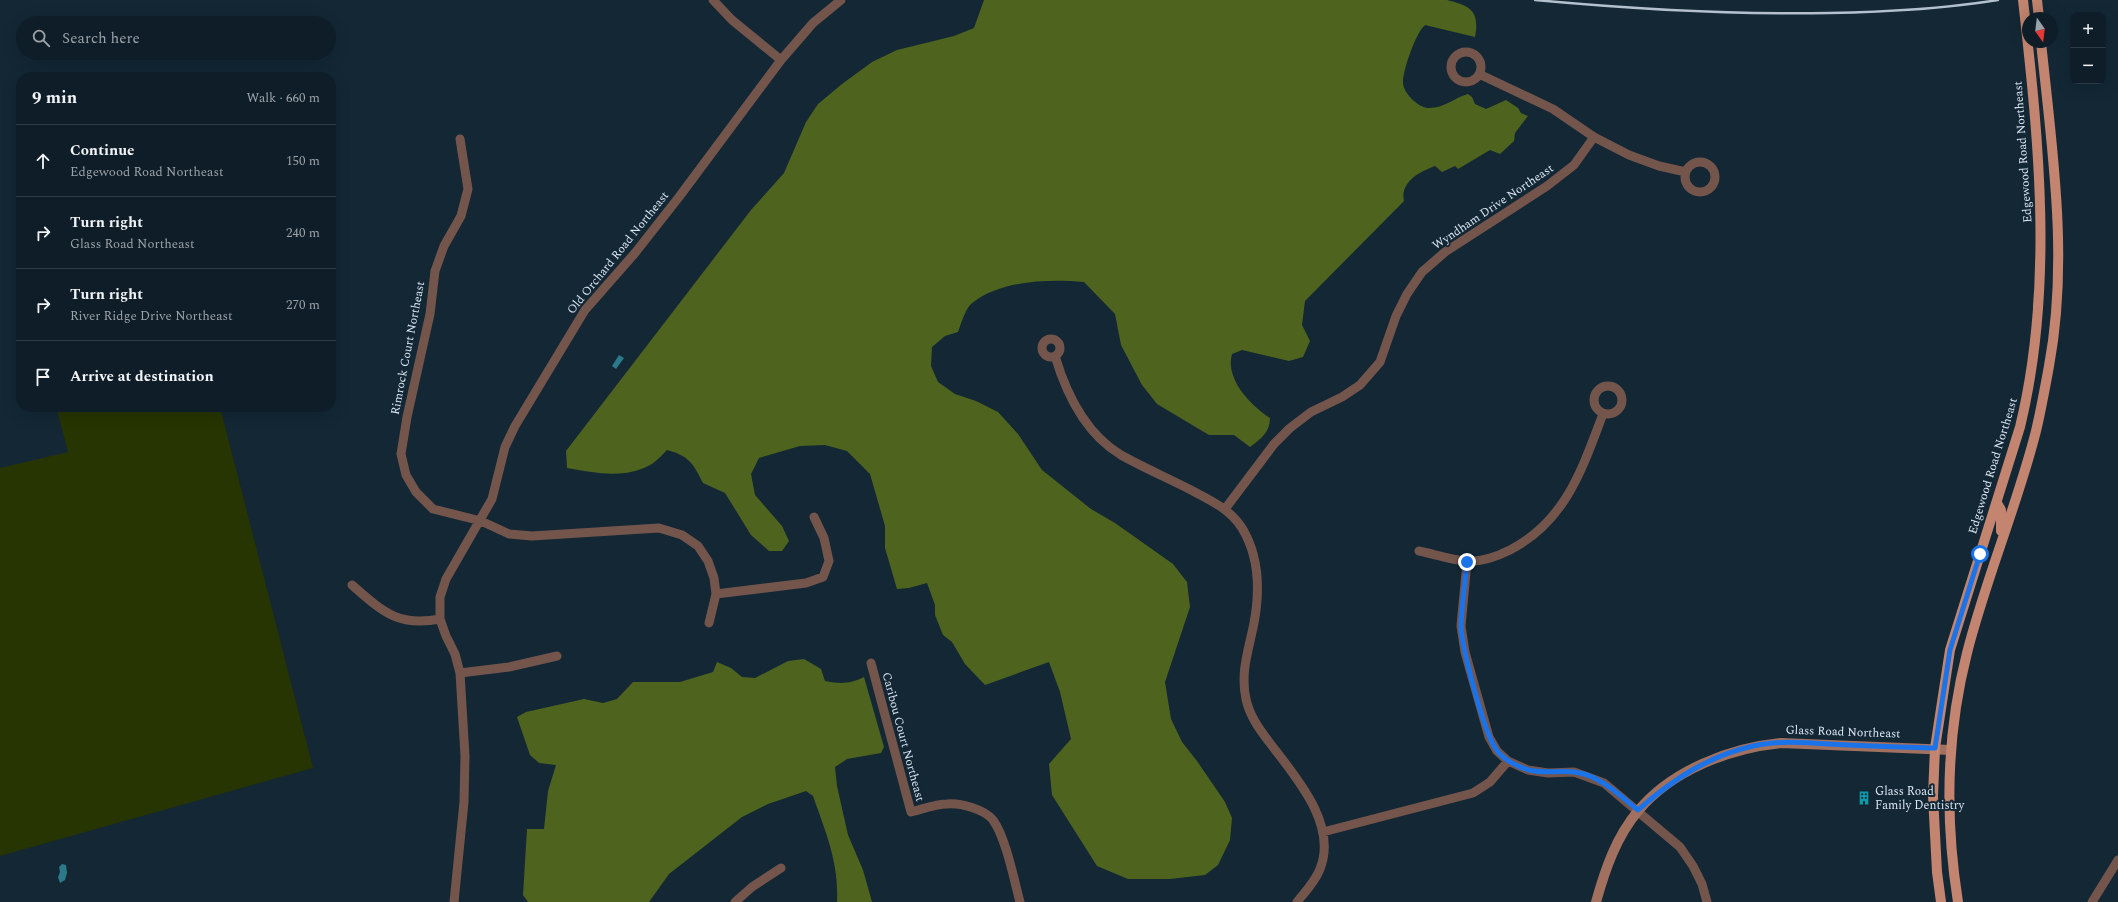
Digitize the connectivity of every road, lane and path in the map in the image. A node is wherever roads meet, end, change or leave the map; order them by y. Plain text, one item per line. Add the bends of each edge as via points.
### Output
1 (713, 0) edge
2 (841, 0) edge
3 (2023, 0) edge
4 (2037, 0) edge
5 (2038, 12) edge
6 (2042, 48) edge
7 (781, 60) junction
8 (1479, 74) dead end
9 (1594, 137) junction
10 (460, 139) dead end
11 (1686, 172) dead end
12 (1055, 356) dead end
13 (1603, 414) dead end
14 (1997, 503) junction
15 (1225, 509) junction
16 (814, 517) dead end
17 (481, 521) junction
18 (2000, 545) junction
19 (1419, 551) dead end
20 (1467, 562) junction
21 (352, 585) dead end
22 (716, 594) junction
23 (440, 619) junction
24 (709, 623) dead end
25 (557, 656) dead end
26 (871, 663) dead end
27 (460, 673) junction
28 (1935, 748) junction
29 (1951, 750) junction
30 (1508, 761) junction
31 (1638, 810) junction
32 (1323, 832) junction
33 (2118, 860) edge
34 (781, 868) dead end
35 (454, 902) edge
36 (735, 902) edge
37 (1020, 902) edge
38 (1297, 902) edge
39 (1596, 902) edge
40 (1707, 902) edge
41 (1941, 902) edge
42 (1958, 902) edge
43 (2092, 902) edge

1 - 7 street via 732,20
2 - 7 street, Old Orchard Road Northeast via 813,22
3 - 14 main road, Edgewood Road Northeast via 2042,222 2038,324 2028,393
4 - 5 main road
6 - 18 main road via 2058,222 2055,324 2036,430
7 - 17 street, Old Orchard Road Northeast via 679,197 585,310 505,447 492,499
8 - 9 street via 1553,109
9 - 11 street via 1629,155
9 - 15 street, Wyndham Drive Northeast via 1574,165 1547,186 1445,252 1422,272 1396,316 1380,362 1360,385 1342,397 1310,412 1290,428 1274,444
10 - 17 street, Rimrock Court Northeast via 468,189 461,216 444,246 435,271 430,314 401,454 406,475 416,492 433,509
12 - 15 street via 1072,400 1102,440 1120,454
13 - 20 street via 1574,486 1553,518 1527,541 1498,556
14 - 18 main road via 2001,510
14 - 28 main road, Edgewood Road Northeast via 1950,650
15 - 32 street via 1241,527 1257,571 1259,594 1243,676 1246,700 1255,724 1296,777
16 - 22 street via 824,538 829,561 823,576 806,582
17 - 22 street, Rimrock Court Northeast via 509,534 532,536 659,528 682,535 698,546 708,561
17 - 23 street, Old Orchard Road Northeast via 446,579 440,597
18 - 29 main road via 1966,655 1956,704
19 - 20 street
20 - 30 street via 1461,626 1465,652 1489,737 1497,751
21 - 23 street via 387,613 403,620 422,622
22 - 24 street
23 - 27 street, Old Orchard Road Northeast
25 - 27 street via 508,667
26 - 37 street, Caribou Court Northeast via 911,812 947,804 984,812 992,819 1000,833
27 - 35 street, Old Orchard Road Northeast via 465,756 464,802
28 - 29 street, Glass Road Northeast
28 - 31 street, Glass Road Northeast via 1781,743 1754,746 1697,766 1676,779
28 - 41 main road, Edgewood Road Northeast via 1934,826
29 - 42 main road via 1949,827
30 - 31 street via 1528,770 1548,773 1574,772 1592,777 1604,783
30 - 32 street via 1490,782 1473,793
31 - 39 street, Glass Road Northeast via 1613,851
31 - 40 street via 1680,847 1702,884
32 - 38 street via 1324,850 1320,869 1310,887
33 - 43 street
34 - 36 street

